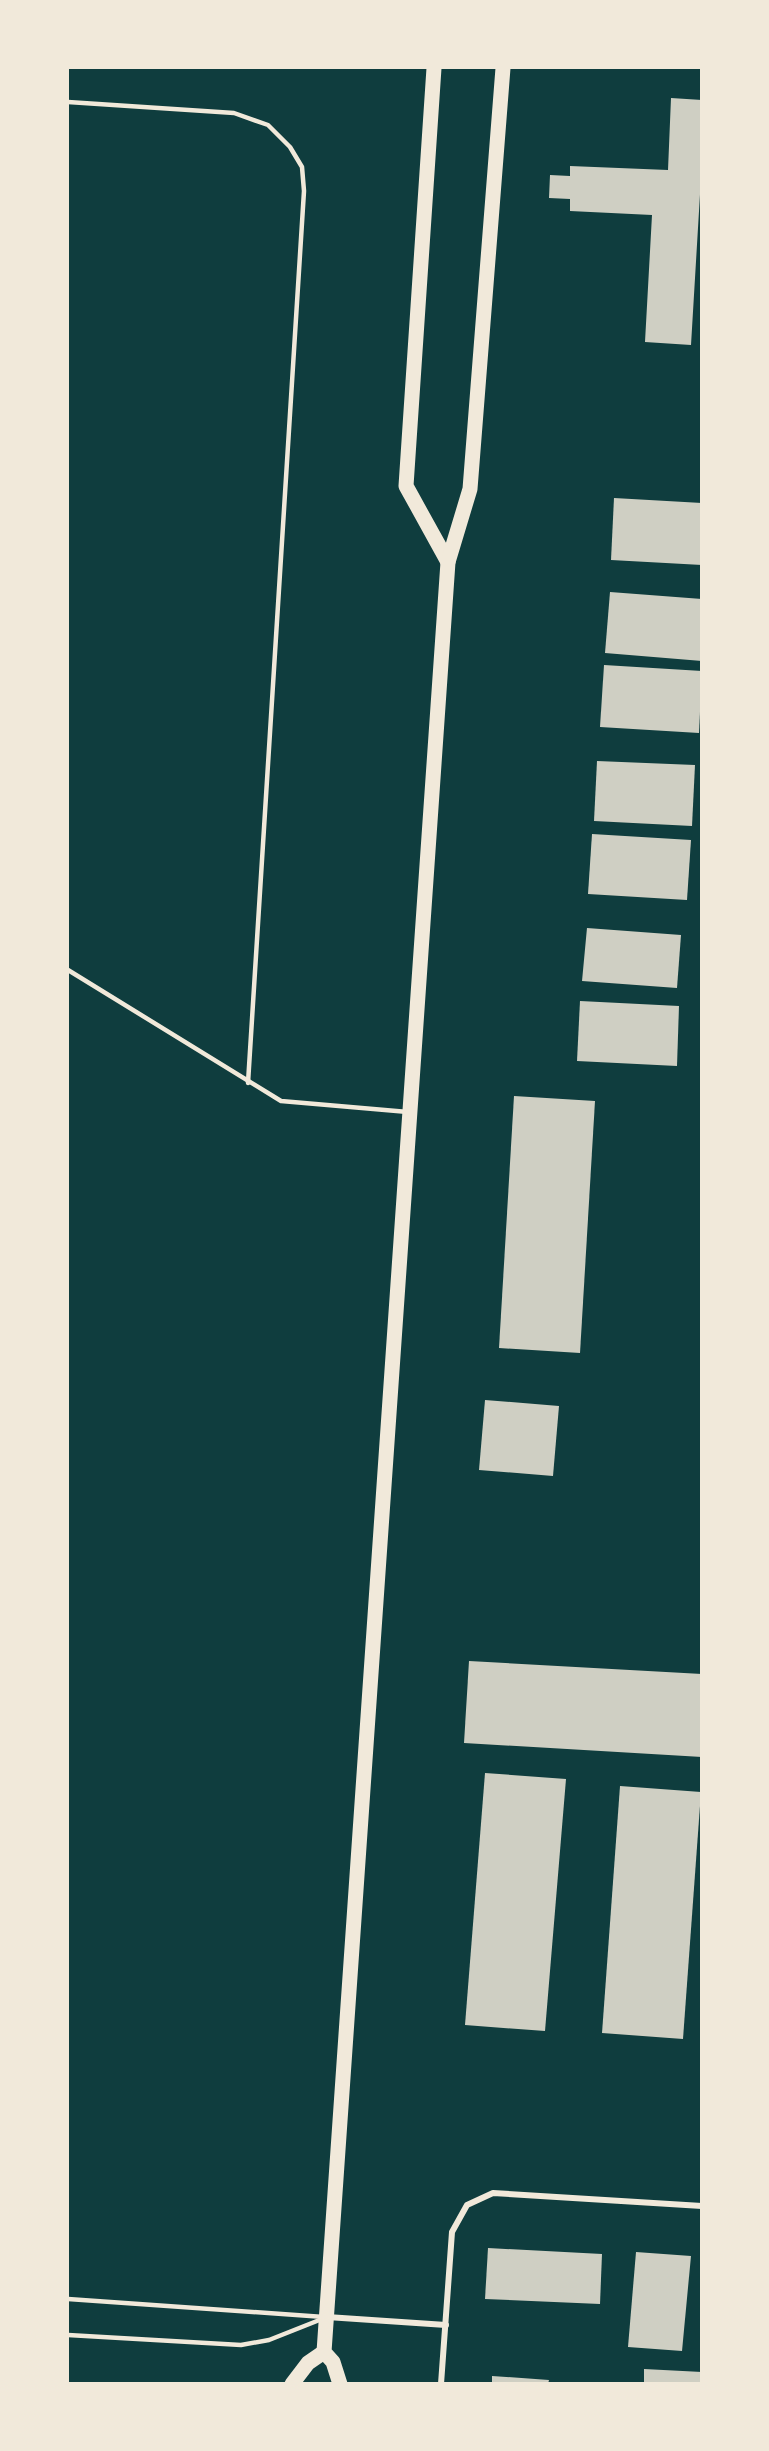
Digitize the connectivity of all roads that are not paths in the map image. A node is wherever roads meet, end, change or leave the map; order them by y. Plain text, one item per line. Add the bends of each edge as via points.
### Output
1 (434, 68) edge
2 (503, 68) edge
3 (68, 102) edge
4 (448, 561) junction
5 (68, 970) edge
6 (248, 1083) junction
7 (410, 1112) junction
8 (702, 2205) edge
9 (68, 2299) edge
10 (327, 2317) junction
11 (446, 2325) junction
12 (68, 2335) edge
13 (324, 2352) junction
14 (292, 2384) edge
15 (340, 2384) edge
16 (441, 2384) edge

1 - 4 main road via 406,486
2 - 4 main road via 470,489
3 - 6 lane via 234,113 268,125 290,147 302,167 304,191
4 - 7 main road
5 - 6 lane
6 - 7 lane via 280,1101
7 - 10 main road
8 - 11 street via 493,2193 467,2205 452,2232
9 - 10 lane
10 - 11 street
10 - 12 lane via 279,2337 241,2344
10 - 13 main road
11 - 16 street
13 - 14 main road via 308,2363
13 - 15 main road via 333,2362

